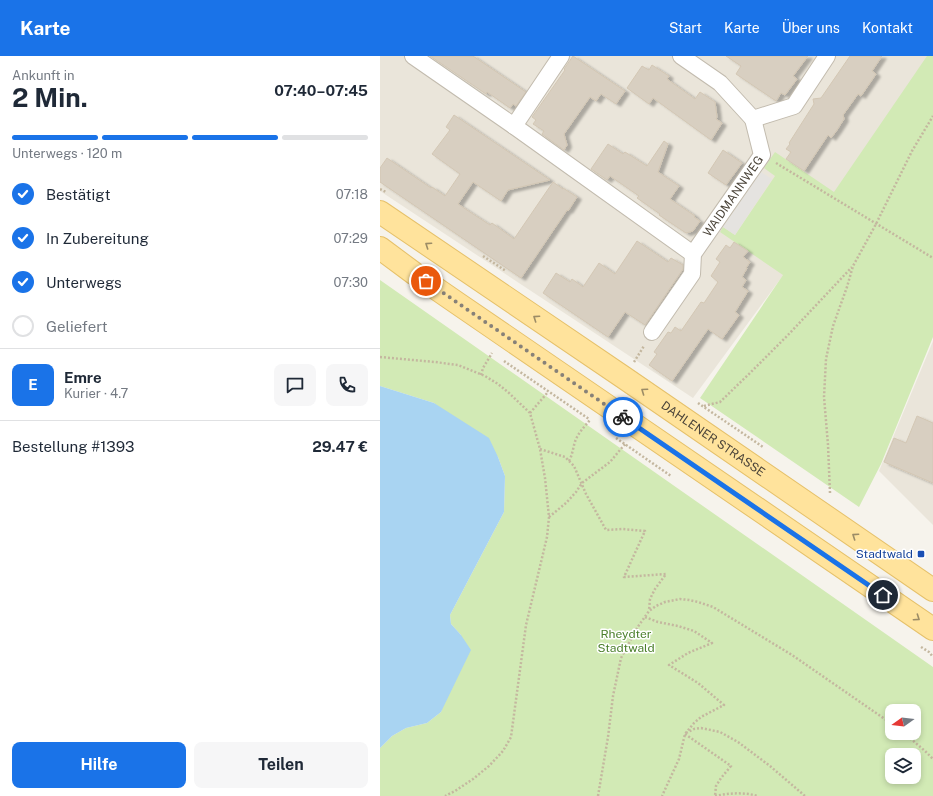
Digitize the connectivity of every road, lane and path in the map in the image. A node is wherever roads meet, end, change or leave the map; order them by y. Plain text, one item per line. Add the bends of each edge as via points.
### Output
1 (413, 56) edge
2 (561, 56) edge
3 (681, 56) edge
4 (827, 56) edge
5 (933, 116) edge
6 (753, 119) junction
7 (514, 126) junction
8 (762, 155) junction
9 (380, 212) edge
10 (876, 224) junction
11 (380, 248) edge
12 (693, 254) junction
13 (933, 258) edge
14 (853, 266) junction
15 (492, 289) junction
16 (457, 303) junction
17 (652, 332) dead end
18 (492, 353) dead end
19 (380, 357) edge
20 (481, 375) junction
21 (548, 392) dead end
22 (704, 406) dead end
23 (530, 413) junction
24 (590, 420) dead end
25 (625, 444) dead end
26 (540, 448) junction
27 (569, 461) junction
28 (582, 483) junction
29 (830, 493) dead end
30 (549, 517) junction
31 (933, 590) edge
32 (649, 611) junction
33 (645, 616) junction
34 (933, 629) edge
35 (929, 652) dead end
36 (933, 657) edge
37 (885, 719) edge
38 (685, 734) junction
39 (912, 740) edge
40 (933, 759) edge
41 (445, 796) edge
42 (598, 796) edge
43 (662, 796) edge
44 (715, 796) edge
45 (758, 796) edge
46 (805, 796) edge

1 - 7 street
2 - 7 street
3 - 6 street via 720,83
4 - 6 street via 794,106
5 - 10 path via 912,151
6 - 8 street, WAIDMANNWEG
7 - 12 street
8 - 10 path
8 - 12 street, WAIDMANNWEG
15 -> 9 main road, DAHLENER STRASSE
10 - 13 path
10 - 14 path
11 - 16 main road
12 - 17 street via 692,274
14 - 22 path via 720,402
14 - 29 path via 833,326 826,359 824,397
15 - 16 main road via 478,299
31 -> 15 main road, DAHLENER STRASSE
16 -> 34 main road
18 - 20 path
19 - 20 path via 458,365
20 - 23 path via 509,392
21 - 23 path
23 - 26 path
24 - 27 path via 581,430
25 - 28 path via 610,462
26 - 27 path via 565,457
26 - 30 path
27 - 28 path
28 - 30 path via 566,503
28 - 32 path via 606,530 645,531 624,577 666,574 650,599
30 - 41 path via 547,538 526,625 511,737 503,751 489,766 455,792
32 - 33 path
32 - 37 path via 664,602 680,599 713,607 792,655
33 - 38 path via 694,631 712,643 688,653 669,665 698,683 724,705 701,717
33 - 42 path via 621,658
35 - 36 path
38 - 43 path via 679,759
38 - 44 path via 731,766 716,786
38 - 46 path via 701,728 720,732 770,766
39 - 40 path
44 - 45 path via 746,793

